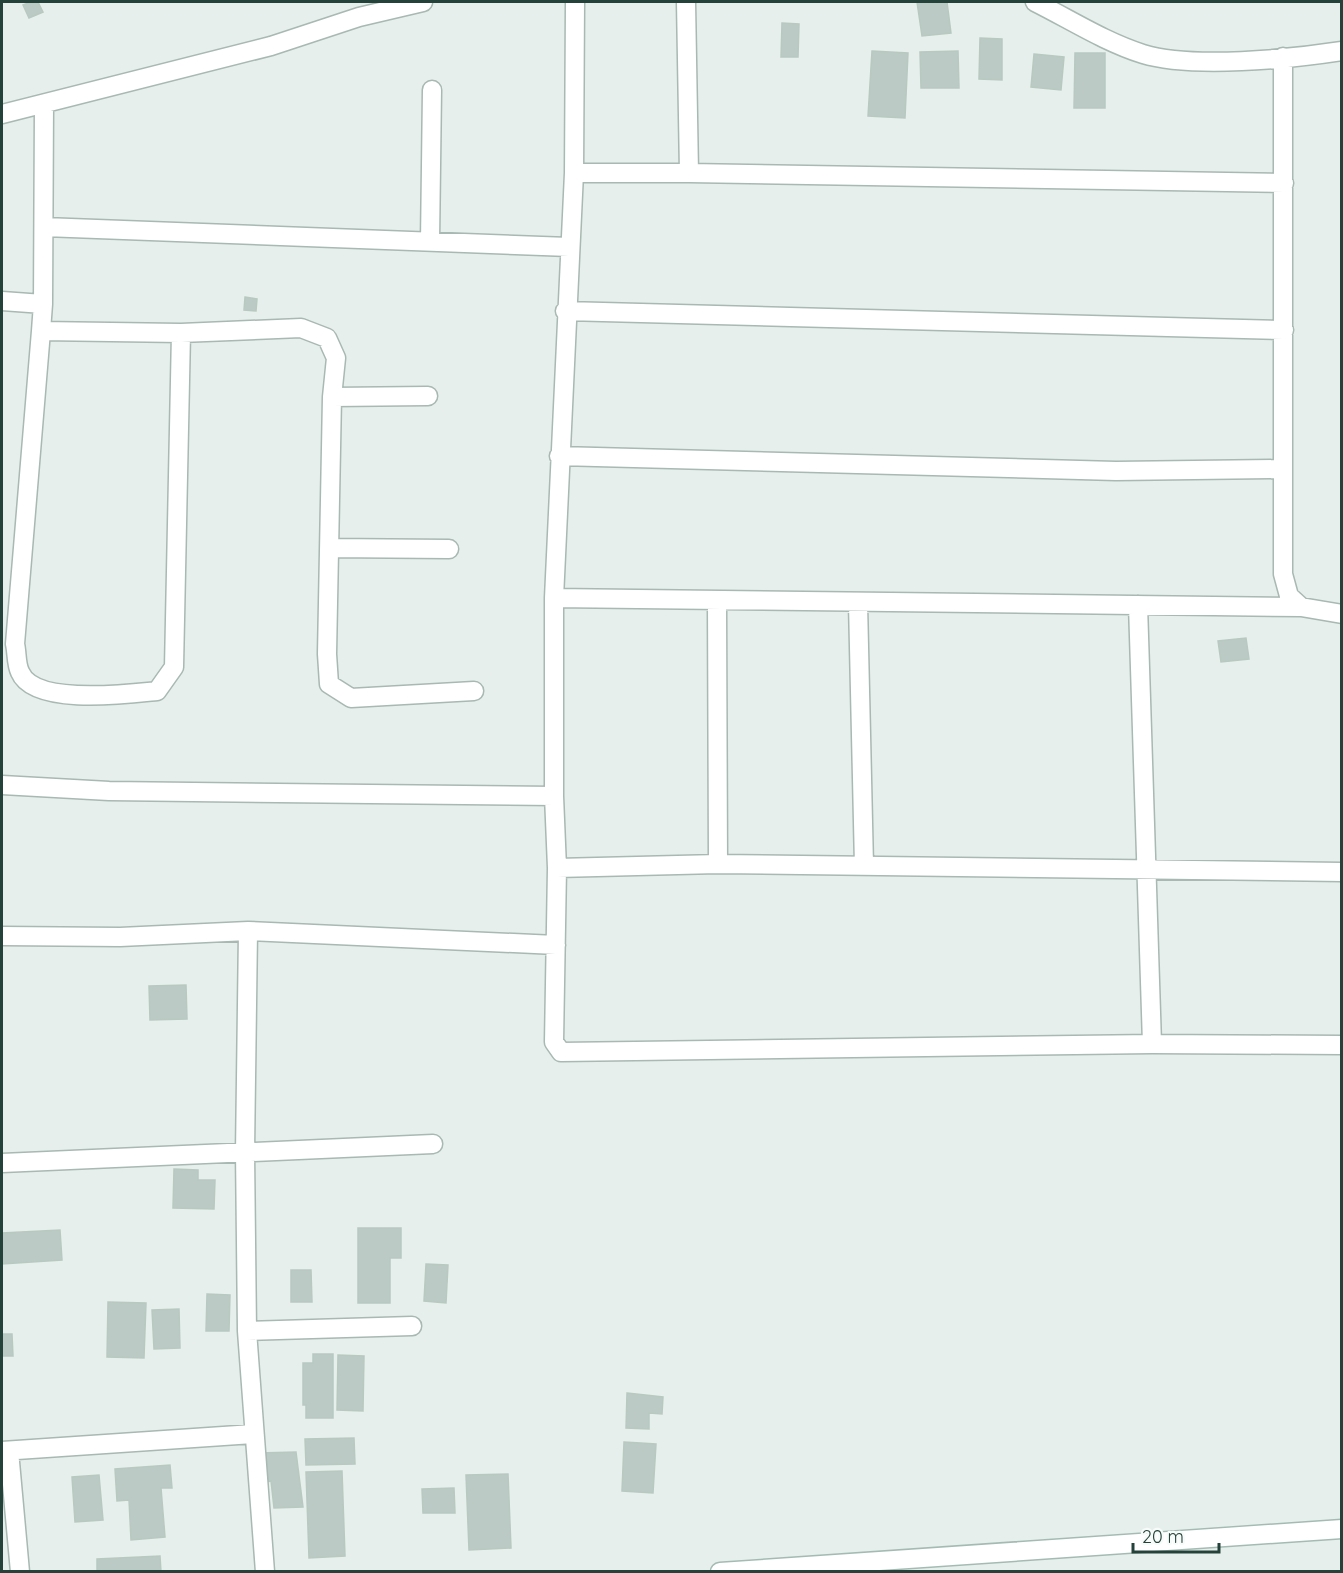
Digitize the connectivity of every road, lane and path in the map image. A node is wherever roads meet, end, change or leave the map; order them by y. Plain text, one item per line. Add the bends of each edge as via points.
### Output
1 (423, 2) edge
2 (575, 2) edge
3 (686, 2) edge
4 (1035, 2) edge
5 (1341, 51) edge
6 (1283, 57) junction
7 (432, 90) dead end
8 (44, 104) junction
9 (2, 114) edge
10 (689, 172) junction
11 (573, 173) junction
12 (1284, 183) junction
13 (44, 227) junction
14 (430, 242) junction
15 (569, 247) junction
16 (2, 301) edge
17 (43, 304) junction
18 (565, 311) junction
19 (1284, 330) junction
20 (41, 331) junction
21 (181, 333) junction
22 (428, 396) dead end
23 (332, 398) junction
24 (559, 456) junction
25 (1282, 469) junction
26 (329, 548) junction
27 (448, 549) dead end
28 (554, 598) junction
29 (717, 602) junction
30 (858, 603) junction
31 (1138, 605) junction
32 (1301, 607) junction
33 (1341, 614) edge
34 (474, 690) dead end
35 (2, 785) edge
36 (554, 796) junction
37 (718, 864) junction
38 (864, 866) junction
39 (557, 868) junction
40 (1148, 868) junction
41 (1341, 872) edge
42 (248, 931) junction
43 (2, 936) edge
44 (556, 945) junction
45 (1152, 1044) junction
46 (1341, 1045) edge
47 (432, 1144) dead end
48 (245, 1152) junction
49 (2, 1163) edge
50 (412, 1326) dead end
51 (247, 1331) junction
52 (253, 1434) junction
53 (5, 1451) edge
54 (1341, 1529) edge
55 (20, 1572) edge
56 (265, 1572) edge
57 (720, 1572) edge

1 - 8 street
2 - 11 street
3 - 10 street
4 - 6 street via 1116,45 1147,55 1188,61
5 - 6 street
6 - 12 street
7 - 14 street
8 - 9 street
8 - 13 street
10 - 11 street
10 - 12 street
11 - 15 street
12 - 19 street
13 - 14 street
13 - 17 street
14 - 15 street
15 - 18 street
16 - 17 street
17 - 20 street
18 - 19 street
18 - 24 street
19 - 25 street
20 - 21 street
20 - 21 street via 15,644 20,673 36,688 92,697 157,691 174,667
21 - 23 street via 301,328 327,338 336,358
22 - 23 street
23 - 26 street
24 - 25 street via 1116,471
24 - 28 street
25 - 32 street via 1282,574 1289,596
26 - 27 street
26 - 34 street via 330,684 351,698
28 - 29 street
28 - 36 street
29 - 30 street
29 - 37 street
30 - 31 street
30 - 38 street
31 - 32 street
31 - 40 street
32 - 33 street
35 - 36 street via 109,791
36 - 39 street
37 - 38 street
37 - 39 street
38 - 40 street
39 - 44 street
40 - 41 street
40 - 45 street
42 - 43 street via 120,937
42 - 44 street
42 - 48 street
44 - 45 street via 554,1042 561,1052
45 - 46 street
47 - 48 street
48 - 49 street
48 - 51 street
50 - 51 street
51 - 52 street
52 - 53 street
52 - 56 street
53 - 55 street
54 - 57 street

